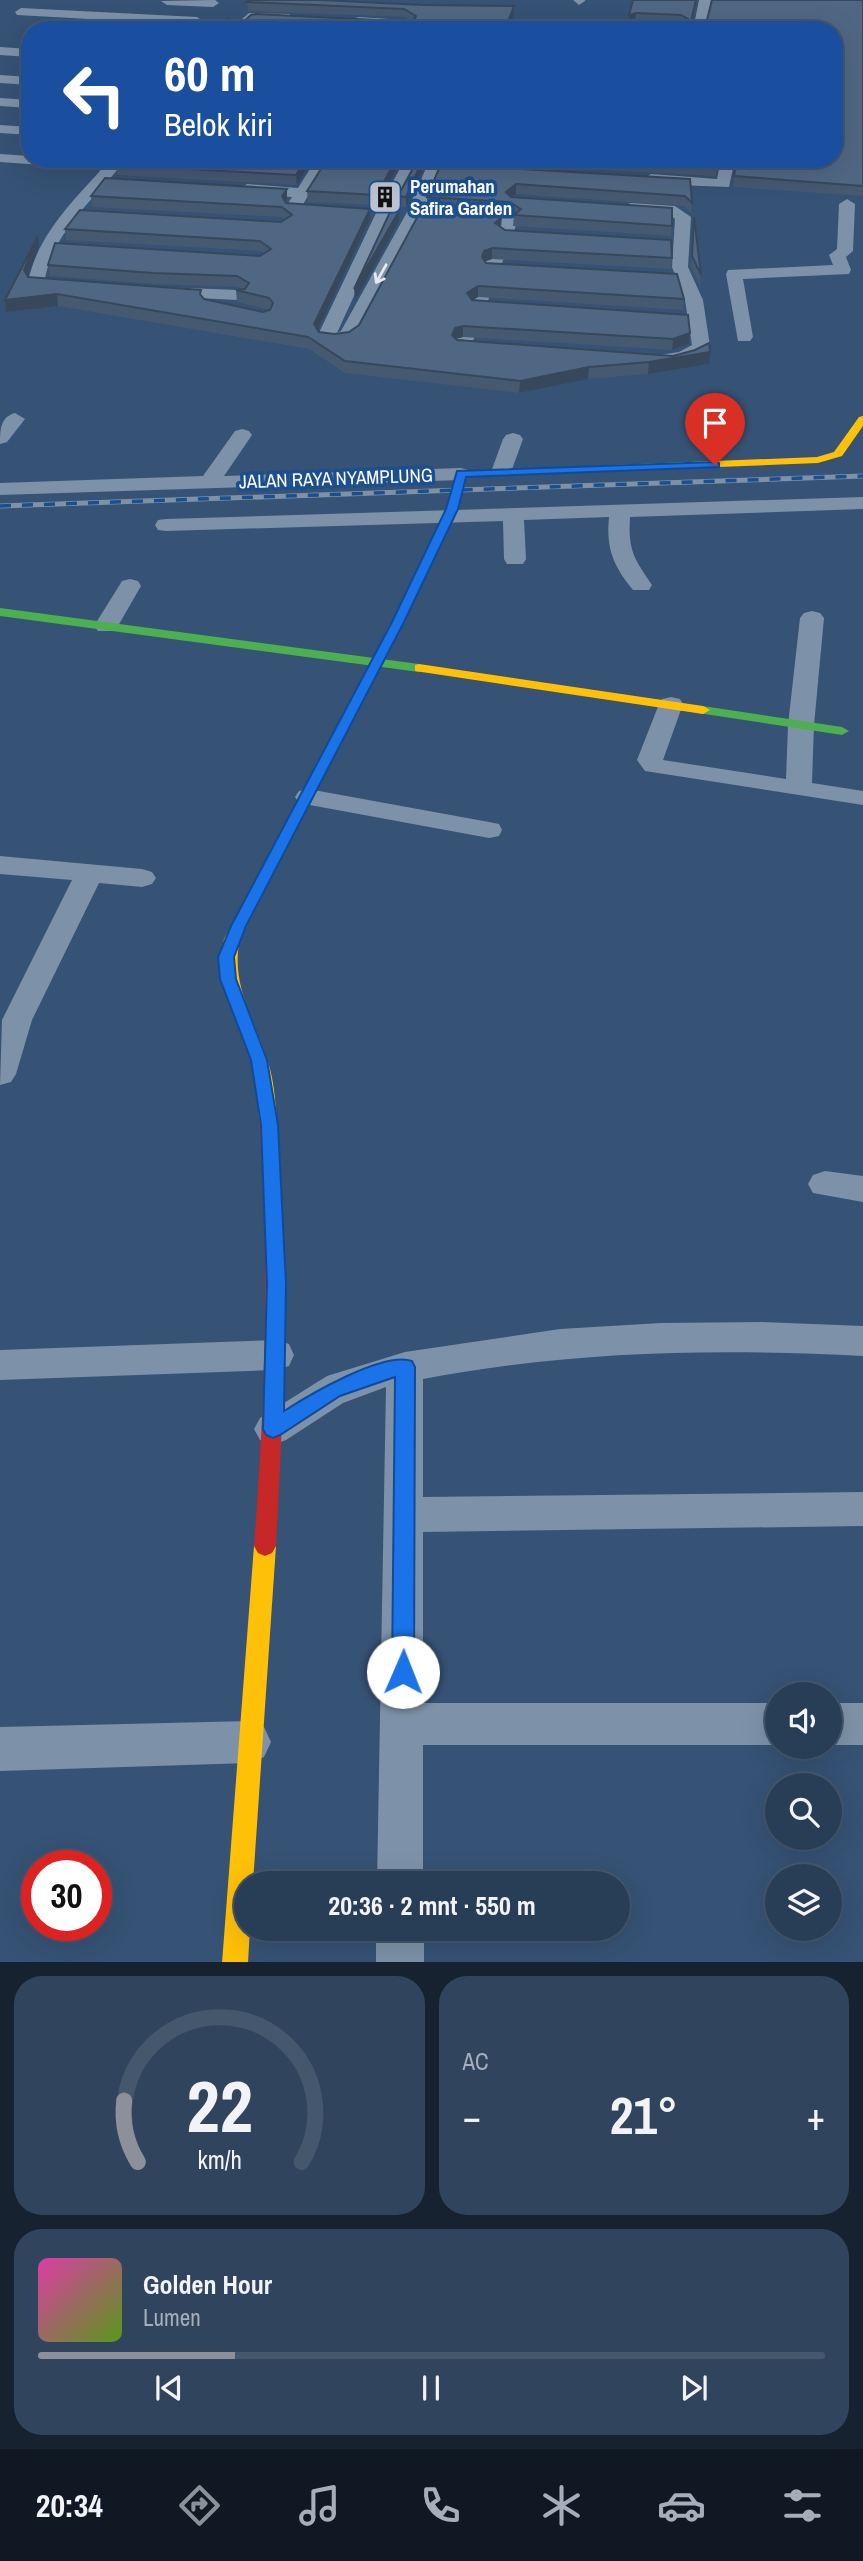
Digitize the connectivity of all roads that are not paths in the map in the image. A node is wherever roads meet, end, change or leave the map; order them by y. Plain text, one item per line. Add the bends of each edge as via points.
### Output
1 (35, 0) edge
2 (705, 0) edge
3 (159, 1) edge
4 (215, 2) edge
5 (296, 18) edge
6 (113, 21) edge
7 (196, 21) edge
8 (245, 21) edge
9 (701, 21) edge
10 (0, 53) edge
11 (21, 54) edge
12 (0, 79) edge
13 (21, 80) edge
14 (0, 103) edge
15 (21, 104) edge
16 (0, 129) edge
17 (21, 130) edge
18 (0, 158) edge
19 (21, 160) edge
20 (114, 168) edge
21 (318, 168) edge
22 (407, 168) edge
23 (435, 168) edge
24 (727, 168) edge
25 (631, 178) edge
26 (235, 189) edge
27 (516, 202) edge
28 (300, 203) junction
29 (847, 204) dead end
30 (607, 206) edge
31 (377, 212) junction
32 (427, 215) junction
33 (282, 225) edge
34 (511, 229) junction
35 (845, 251) junction
36 (863, 251) edge
37 (250, 277) edge
38 (85, 287) edge
39 (147, 292) edge
40 (744, 337) dead end
41 (652, 358) edge
42 (454, 369) edge
43 (15, 419) dead end
44 (863, 419) edge
45 (242, 435) dead end
46 (0, 438) edge
47 (513, 439) dead end
48 (501, 472) junction
49 (461, 474) junction
50 (209, 482) junction
51 (0, 489) edge
52 (863, 503) edge
53 (620, 510) junction
54 (513, 513) junction
55 (449, 515) junction
56 (166, 525) dead end
57 (515, 559) dead end
58 (641, 585) dead end
59 (130, 586) dead end
60 (0, 612) edge
61 (811, 618) dead end
62 (106, 626) junction
63 (375, 662) junction
64 (671, 704) junction
65 (801, 725) junction
66 (842, 731) dead end
67 (799, 789) junction
68 (308, 797) junction
69 (859, 798) dead end
70 (489, 830) dead end
71 (0, 865) edge
72 (90, 873) junction
73 (142, 878) dead end
74 (0, 1074) edge
75 (825, 1184) dead end
76 (863, 1189) edge
77 (863, 1341) edge
78 (276, 1355) junction
79 (0, 1365) edge
80 (405, 1367) junction
81 (273, 1429) junction
82 (863, 1509) edge
83 (405, 1515) junction
84 (402, 1724) junction
85 (765, 1724) edge
86 (842, 1724) edge
87 (863, 1724) edge
88 (249, 1742) junction
89 (0, 1749) edge
90 (400, 1871) edge
91 (400, 1941) edge
92 (235, 1962) edge
93 (400, 1962) edge

1 - 6 street via 15,16
2 - 9 street
3 - 4 street
4 - 7 street
5 - 8 street via 249,17
10 - 11 street
12 - 13 street
14 - 15 street
16 - 17 street
18 - 19 street
20 - 38 street via 41,260 36,282
21 - 28 street
22 - 31 street
23 - 32 street
24 - 25 street via 724,184
26 - 28 street
27 - 34 street
28 - 33 street
29 - 35 street
30 - 41 street via 678,212 683,217 674,244 679,278 694,300 690,319 701,346 678,358
31 - 32 street
32 -> 31 street via 347,337 326,337
32 - 34 street
34 - 42 street via 470,346
35 - 36 street
35 - 40 street via 837,255 844,268 840,271 735,274
37 - 39 street via 237,304
43 - 46 street
44 - 48 street, JALAN RAYA NYAMPLUNG via 838,454 818,460
45 - 50 street
47 - 48 street
48 - 49 street, JALAN RAYA NYAMPLUNG
49 - 50 street, JALAN RAYA NYAMPLUNG
49 - 55 street
50 - 51 street, JALAN RAYA NYAMPLUNG
52 - 53 street
53 - 54 street
53 - 58 street via 619,556
54 - 55 street
54 - 57 street
55 - 56 street
55 - 63 street
59 - 62 street
60 - 62 street
61 - 65 street
62 - 63 street
63 - 64 street
63 - 68 street
64 - 65 street
64 - 67 street via 650,760 654,766
65 - 66 street
65 - 67 street
67 - 69 street
68 - 70 street
68 - 78 street via 226,957 228,979 259,1060 266,1094 275,1204
71 - 72 street
72 - 73 street
72 - 74 street via 16,1020
75 - 76 street
77 - 80 street via 714,1335 588,1340
78 - 79 street
78 - 81 street
80 - 81 street via 332,1391
80 - 83 street
81 - 88 street
82 - 83 street
83 - 84 street
84 - 85 street
84 - 90 street
86 - 87 street
88 - 89 street
88 - 92 street
91 - 93 street

